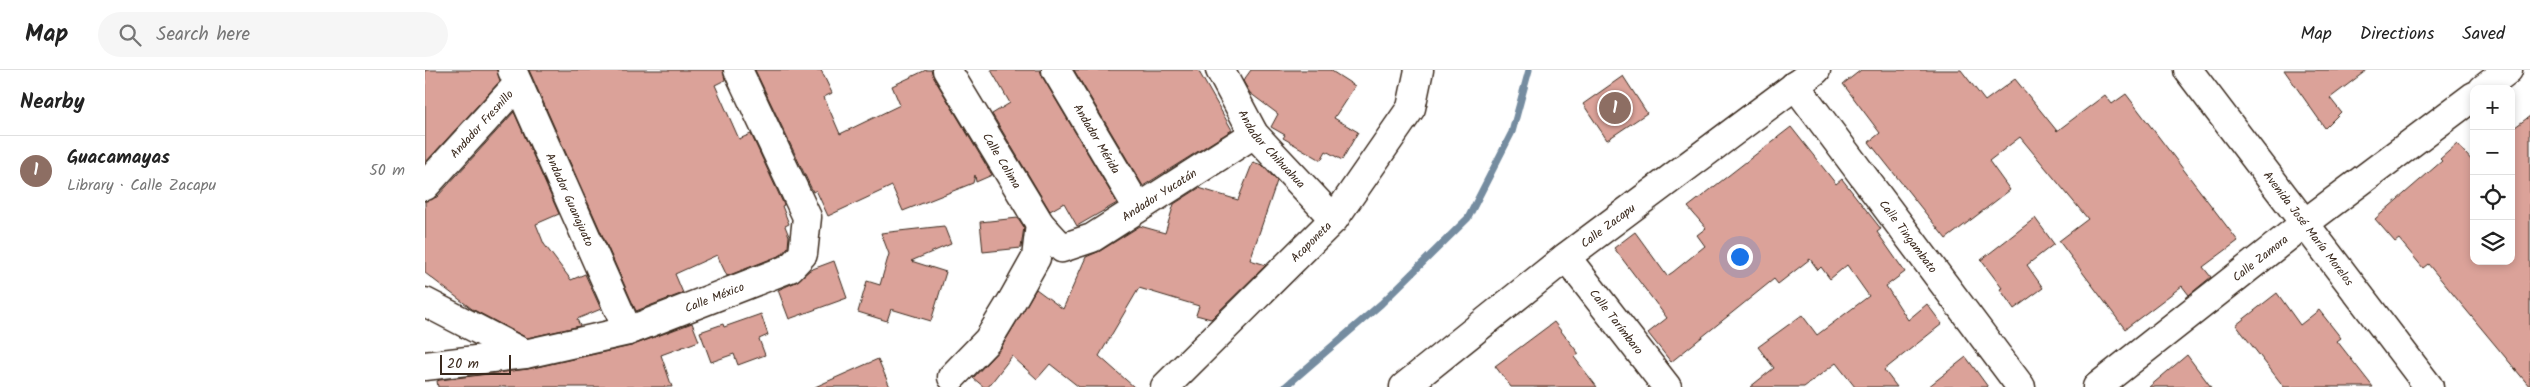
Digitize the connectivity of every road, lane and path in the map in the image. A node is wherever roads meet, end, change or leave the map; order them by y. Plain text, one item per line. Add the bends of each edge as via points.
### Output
1 (737, 70) edge
2 (947, 70) edge
3 (1056, 70) edge
4 (1220, 70) edge
5 (1419, 70) edge
6 (2188, 70) edge
7 (2508, 70) edge
8 (515, 77) edge
9 (1806, 78) edge
10 (2488, 85) edge
11 (2470, 99) edge
12 (1253, 134) junction
13 (425, 186) edge
14 (1138, 208) junction
15 (1334, 219) junction
16 (2305, 223) junction
17 (1040, 224) junction
18 (1062, 248) joint
19 (1566, 257) junction
20 (425, 302) edge
21 (628, 331) junction
22 (525, 354) junction
23 (425, 366) edge
24 (952, 377) dead end
25 (1165, 387) edge
26 (1404, 387) edge
27 (1667, 387) edge
28 (2021, 387) edge
29 (2097, 387) edge
30 (2429, 387) edge

1 - 21 street, Calle México via 807,217 803,254 790,268
2 - 17 street, Calle Colima
3 - 14 street, Andador Mérida
4 - 12 street, Andador Chihuahua
5 - 15 street, Acaponeta via 1411,108
6 - 16 street, Avenida José María Morelos
7 - 10 street
8 - 13 street, Andador Fresnillo
8 - 21 street, Andador Guanajuato
9 - 19 street, Calle Zacapu
9 - 28 street, Calle Tingambato
11 - 16 street, Calle Zamora
12 - 14 street, Andador Yucatán
12 - 15 street, Andador Chihuahua
14 - 18 street, Andador Yucatán via 1092,238
15 - 25 street, Acaponeta
16 - 29 street, Calle Zamora
16 - 30 street, Avenida José María Morelos
17 - 18 street, Calle Colima
17 - 24 street via 1036,258 1013,299 988,340
19 - 26 street, Calle Zacapu
19 - 27 street, Calle Tarímbaro
20 - 22 street
21 - 22 street, Calle México
22 - 23 street, Calle México

